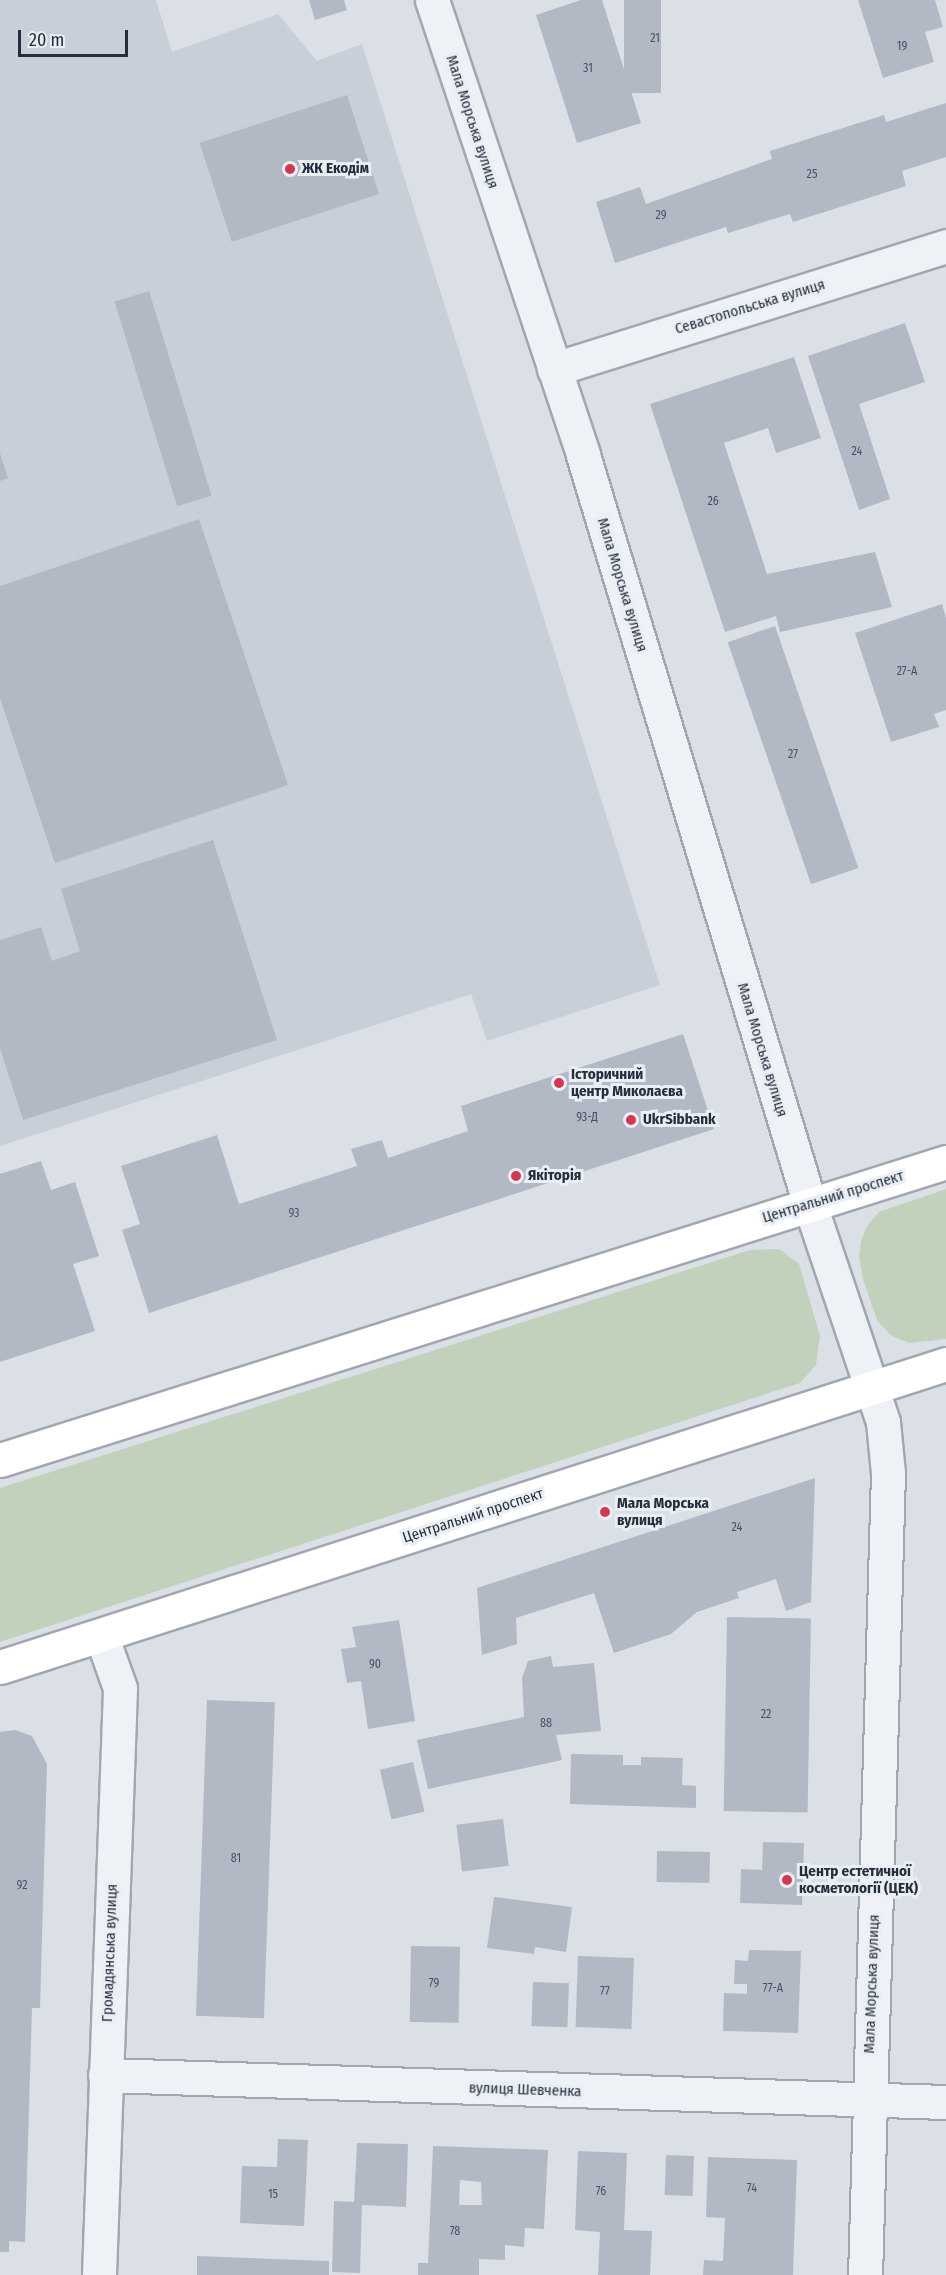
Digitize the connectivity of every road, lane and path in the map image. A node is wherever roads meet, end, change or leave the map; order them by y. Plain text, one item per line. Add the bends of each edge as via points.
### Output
1 (432, 0) edge
2 (946, 246) edge
3 (554, 369) junction
4 (946, 1162) edge
5 (810, 1205) junction
6 (946, 1364) edge
7 (871, 1387) junction
8 (0, 1460) edge
9 (101, 1635) junction
10 (0, 1667) edge
11 (105, 2075) junction
12 (868, 2102) junction
13 (946, 2102) edge
14 (99, 2275) edge
15 (866, 2275) edge

1 - 3 street, Мала Морська вулиця
2 - 3 street, Севастопольська вулиця
3 - 5 street, Мала Морська вулиця
4 - 5 main road, Центральний проспект
5 - 7 street, Мала Морська вулиця
5 - 8 main road, Центральний проспект
6 - 7 main road, Центральний проспект
7 - 9 main road, Центральний проспект
7 - 12 street, Мала Морська вулиця via 883,1422 888,1473
9 - 10 main road, Центральний проспект
9 - 11 street, Громадянська вулиця via 120,1688
11 - 12 street, вулиця Шевченка
11 - 14 street, Громадянська вулиця
12 - 13 street, вулиця Шевченка
12 - 15 street, Мала Морська вулиця

